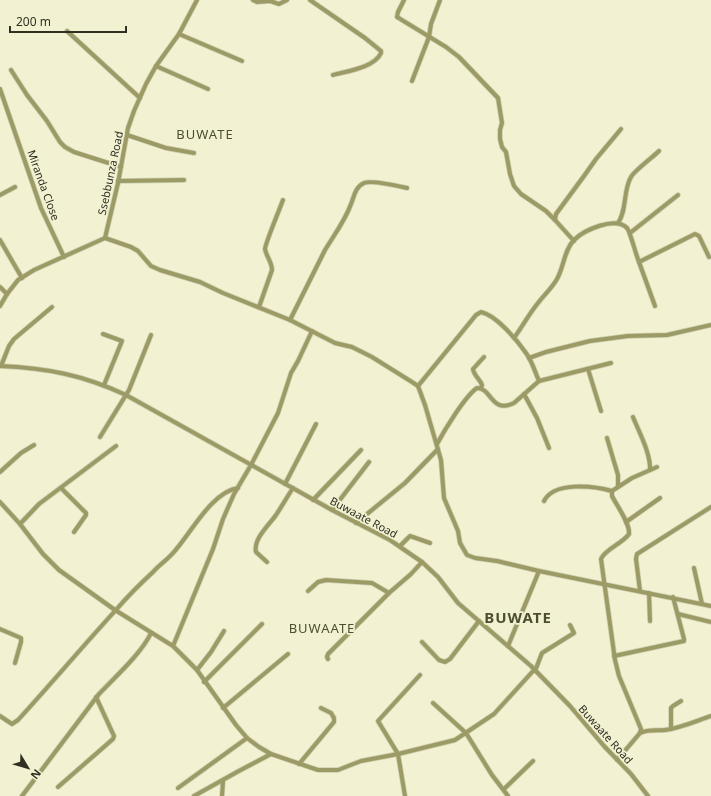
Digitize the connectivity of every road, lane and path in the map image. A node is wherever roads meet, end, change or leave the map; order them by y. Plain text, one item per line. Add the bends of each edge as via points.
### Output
1 (197, 0) edge
2 (253, 0) edge
3 (288, 0) edge
4 (310, 0) edge
5 (404, 0) edge
6 (440, 0) edge
7 (67, 31) dead end
8 (179, 34) junction
9 (429, 37) junction
10 (242, 61) dead end
11 (156, 66) junction
12 (11, 70) dead end
13 (333, 75) dead end
14 (412, 81) dead end
15 (0, 89) edge
16 (208, 89) dead end
17 (140, 98) junction
18 (621, 129) dead end
19 (127, 136) junction
20 (659, 151) dead end
21 (194, 153) dead end
22 (121, 166) junction
23 (184, 180) dead end
24 (118, 181) junction
25 (15, 187) dead end
26 (407, 188) dead end
27 (0, 195) edge
28 (678, 195) dead end
29 (283, 200) dead end
30 (555, 220) junction
31 (618, 223) junction
32 (630, 233) junction
33 (104, 238) junction
34 (0, 240) edge
35 (574, 240) junction
36 (64, 257) junction
37 (708, 257) dead end
38 (639, 262) junction
39 (22, 278) junction
40 (0, 287) edge
41 (7, 294) junction
42 (0, 306) edge
43 (52, 306) dead end
44 (655, 306) dead end
45 (259, 307) junction
46 (290, 320) junction
47 (711, 325) edge
48 (312, 331) junction
49 (103, 334) dead end
50 (151, 335) dead end
51 (514, 338) junction
52 (484, 357) dead end
53 (529, 358) junction
54 (611, 363) dead end
55 (0, 366) edge
56 (588, 369) junction
57 (539, 381) junction
58 (104, 385) junction
59 (418, 386) junction
60 (481, 388) junction
61 (524, 394) junction
62 (126, 395) junction
63 (601, 411) dead end
64 (633, 417) dead end
65 (316, 424) dead end
66 (100, 437) dead end
67 (607, 438) dead end
68 (437, 444) junction
69 (34, 445) dead end
70 (116, 446) dead end
71 (549, 448) dead end
72 (438, 449) junction
73 (361, 450) dead end
74 (369, 462) dead end
75 (251, 465) junction
76 (657, 467) dead end
77 (650, 470) junction
78 (0, 472) edge
79 (285, 484) junction
80 (618, 486) junction
81 (61, 488) junction
82 (238, 488) junction
83 (292, 488) junction
84 (612, 492) junction
85 (660, 498) dead end
86 (313, 500) junction
87 (544, 501) dead end
88 (0, 502) edge
89 (711, 507) edge
90 (332, 510) junction
91 (626, 522) junction
92 (356, 523) junction
93 (20, 524) junction
94 (74, 532) dead end
95 (430, 543) dead end
96 (400, 546) junction
97 (267, 562) dead end
98 (422, 562) junction
99 (694, 568) dead end
100 (539, 571) junction
101 (604, 584) junction
102 (308, 591) dead end
103 (640, 591) junction
104 (389, 593) junction
105 (649, 593) junction
106 (673, 598) junction
107 (702, 604) junction
108 (711, 606) edge
109 (115, 610) junction
110 (678, 614) junction
111 (479, 621) junction
112 (650, 621) dead end
113 (711, 622) edge
114 (262, 624) dead end
115 (570, 625) dead end
116 (0, 629) edge
117 (224, 631) dead end
118 (151, 633) junction
119 (422, 642) dead end
120 (173, 646) junction
121 (508, 646) junction
122 (288, 654) dead end
123 (614, 656) junction
124 (328, 659) dead end
125 (15, 663) dead end
126 (197, 670) junction
127 (535, 670) junction
128 (420, 675) dead end
129 (204, 682) junction
130 (96, 697) junction
131 (681, 701) dead end
132 (433, 704) dead end
133 (223, 708) junction
134 (321, 708) dead end
135 (0, 716) edge
136 (711, 716) edge
137 (671, 729) junction
138 (640, 732) junction
139 (466, 733) junction
140 (247, 738) junction
141 (271, 754) junction
142 (398, 754) junction
143 (617, 760) junction
144 (533, 762) dead end
145 (299, 764) junction
146 (222, 781) junction
147 (58, 786) dead end
148 (178, 788) dead end
149 (504, 790) junction
150 (22, 796) edge
151 (194, 796) edge
152 (222, 796) edge
153 (405, 796) edge
154 (508, 796) edge
155 (648, 796) edge

1 - 8 street, Ssebbunza Road
2 - 3 street via 270,0 279,4
4 - 13 street via 381,51 379,58 366,66
5 - 9 street via 398,17
6 - 9 street
7 - 17 street
8 - 10 street
8 - 11 street, Ssebbunza Road
9 - 14 street
9 - 30 street via 459,57 498,98 502,123 500,139 506,152 514,186
11 - 16 street
11 - 17 street, Ssebbunza Road
12 - 22 street via 65,147
15 - 36 street, Miranda Close via 41,208
17 - 19 street, Ssebbunza Road
18 - 30 street via 556,214
19 - 21 street via 166,148
19 - 22 street, Ssebbunza Road
20 - 31 street via 631,177
22 - 24 street, Ssebbunza Road
23 - 24 street
24 - 33 street, Ssebbunza Road
25 - 27 street
26 - 46 street via 370,182 357,189 344,219 325,250
28 - 32 street
29 - 45 street via 265,246 272,267
30 - 35 street
31 - 32 street via 626,227
31 - 35 street via 608,223
32 - 38 street
33 - 36 street
33 - 45 street via 138,251 151,266 200,282
34 - 39 street
35 - 51 street via 558,277
36 - 39 street
37 - 38 street via 696,234
38 - 44 street
39 - 41 street
40 - 41 street
41 - 42 street
43 - 55 street via 14,338
45 - 46 street
46 - 48 street
47 - 53 street via 667,335 628,336 590,341
48 - 59 street via 372,357
48 - 75 street via 291,373 278,413
49 - 58 street via 122,342
50 - 62 street
51 - 53 street
51 - 59 street via 494,318 478,313
52 - 60 street via 473,369 481,382
53 - 57 street
54 - 56 street
55 - 58 street, Buwaate Road via 48,370
56 - 57 street
56 - 63 street
57 - 61 street
58 - 62 street, Buwaate Road
59 - 68 street
60 - 61 street via 496,404 502,406 514,404
60 - 68 street via 474,390
61 - 71 street
62 - 66 street
62 - 75 street, Buwaate Road
64 - 77 street via 645,446
65 - 79 street
67 - 80 street via 618,475
68 - 72 street
69 - 78 street
70 - 81 street
72 - 92 street via 406,483
72 - 100 street via 444,498 464,552 475,558
73 - 86 street
74 - 90 street
75 - 79 street, Buwaate Road
75 - 82 street
76 - 77 street
77 - 80 street
79 - 83 street, Buwaate Road
80 - 84 street
81 - 93 street via 39,504
81 - 94 street via 86,513
82 - 109 street via 230,489 211,505 175,552
82 - 120 street via 222,519 213,549
83 - 86 street, Buwaate Road
83 - 97 street via 256,544 256,552
84 - 87 street via 592,487 570,487 551,492
84 - 91 street
85 - 91 street
86 - 90 street, Buwaate Road
88 - 93 street
89 - 103 street via 637,554
90 - 92 street, Buwaate Road
91 - 101 street via 628,536 602,557
92 - 96 street, Buwaate Road
93 - 109 street via 53,565
95 - 96 street via 410,536
96 - 98 street, Buwaate Road
98 - 104 street
98 - 111 street, Buwaate Road via 438,577 458,603
99 - 107 street
100 - 101 street
100 - 121 street
101 - 103 street
101 - 123 street
102 - 104 street via 318,582 326,580 366,582
103 - 105 street
104 - 124 street via 328,654
105 - 106 street
105 - 112 street
106 - 107 street
106 - 110 street
107 - 108 street
109 - 118 street
109 - 135 street via 18,720 12,724
110 - 113 street
110 - 123 street via 684,641
111 - 119 street via 445,662 439,660
111 - 121 street, Buwaate Road
114 - 129 street
115 - 127 street via 574,633 542,653
116 - 125 street via 21,638
117 - 126 street
118 - 120 street
118 - 130 street via 144,645
120 - 126 street
121 - 127 street, Buwaate Road
122 - 133 street
123 - 138 street
126 - 129 street
127 - 139 street via 494,714
127 - 143 street, Buwaate Road
128 - 142 street via 378,721
129 - 133 street
130 - 147 street via 114,736 113,739
130 - 150 street
131 - 137 street via 671,708
132 - 139 street
133 - 140 street
134 - 145 street via 331,713 334,722
136 - 137 street
137 - 138 street
138 - 143 street
139 - 142 street via 447,743
139 - 149 street
140 - 141 street
140 - 148 street
141 - 145 street
141 - 146 street
142 - 145 street via 330,771
142 - 153 street
143 - 155 street, Buwaate Road
144 - 149 street
146 - 151 street
146 - 152 street
149 - 154 street

